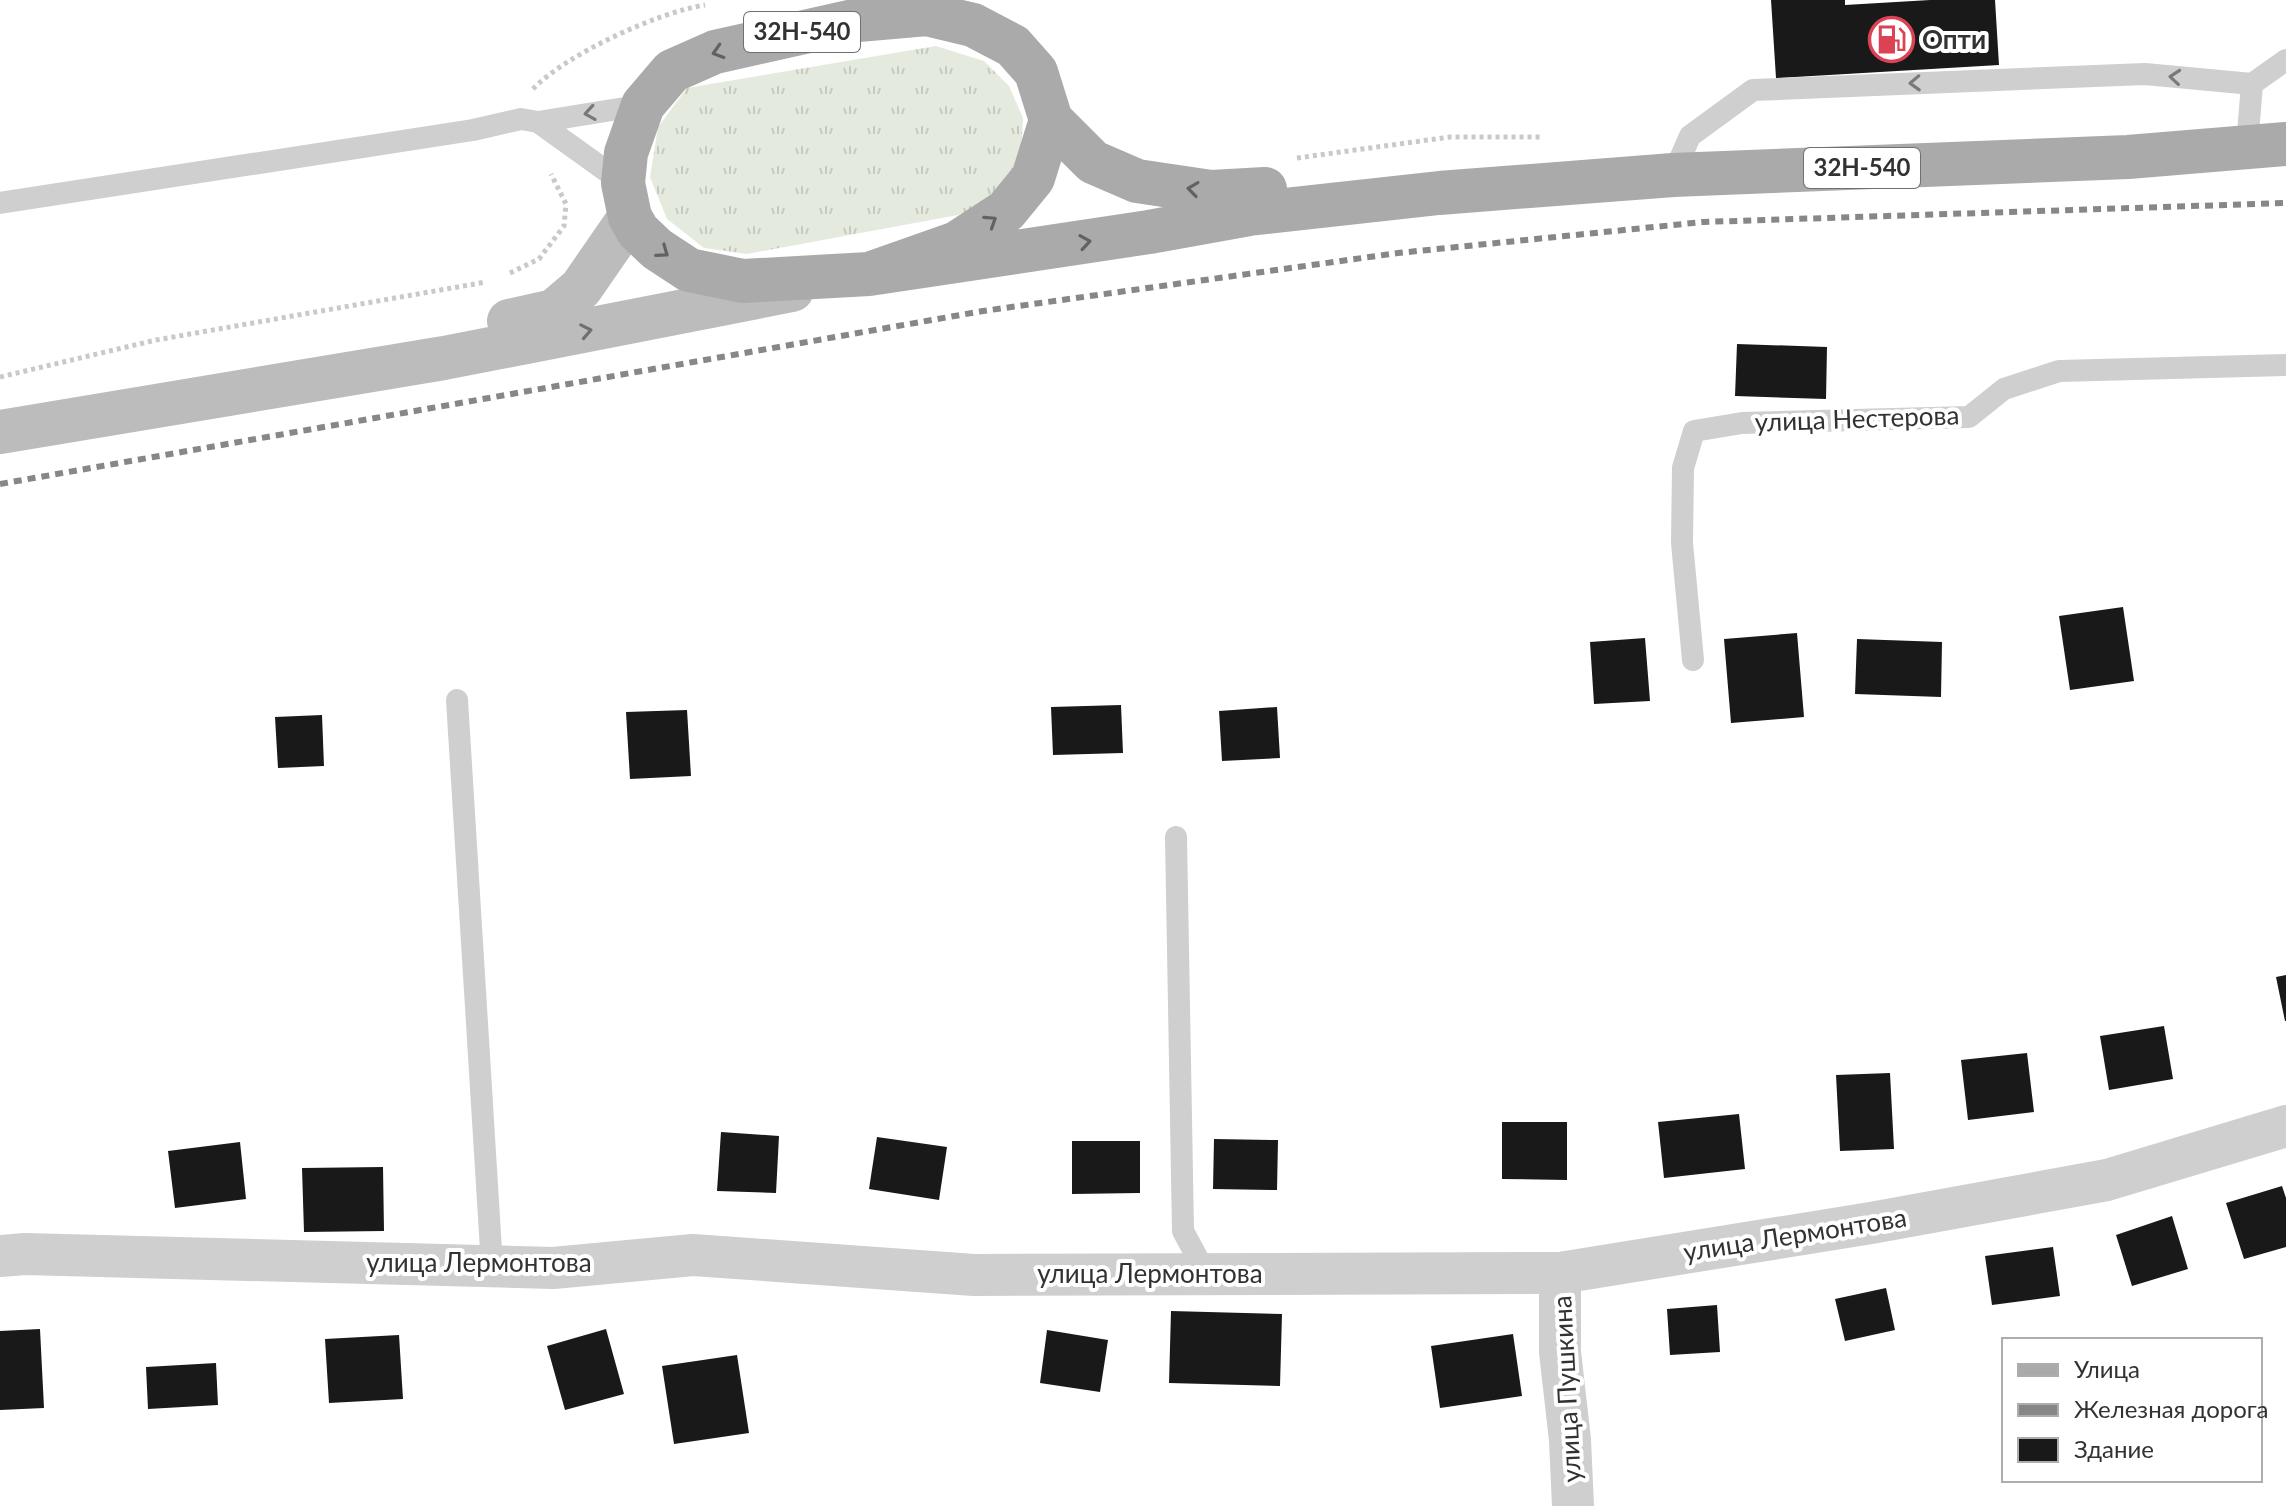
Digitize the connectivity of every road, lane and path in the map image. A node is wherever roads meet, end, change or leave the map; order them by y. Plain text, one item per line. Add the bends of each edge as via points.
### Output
1 (717, 4) dead end
2 (921, 7) edge
3 (865, 10) edge
4 (2286, 60) edge
5 (2252, 84) junction
6 (643, 105) junction
7 (529, 120) junction
8 (1051, 120) junction
9 (2266, 145) edge
10 (1673, 175) junction
11 (1439, 193) junction
12 (627, 200) junction
13 (0, 203) edge
14 (869, 274) junction
15 (504, 275) dead end
16 (492, 281) dead end
17 (2286, 365) edge
18 (0, 377) edge
19 (206, 397) junction
20 (0, 432) edge
21 (1693, 660) dead end
22 (457, 700) dead end
23 (1176, 837) dead end
24 (2286, 1126) edge
25 (0, 1256) edge
26 (492, 1266) junction
27 (1560, 1273) junction
28 (1206, 1274) junction
29 (1573, 1506) edge

1 - 7 path via 637,27 547,75 528,94
2 - 3 main road, 32Н-540
2 - 8 main road, 32Н-540 via 1013,46 1036,72
3 -> 6 main road, 32Н-540 via 715,52 672,71
4 - 5 lane
5 - 9 lane
5 -> 10 lane via 2145,74 1753,90 1690,136
6 -> 7 lane
6 - 12 main road, 32Н-540 via 626,153
7 - 12 lane
7 - 13 lane
7 - 15 path via 519,146 547,167 566,204 564,226 539,259
11 -> 8 main road, 32Н-540 via 1312,187 1211,192 1137,181 1093,162
14 -> 8 main road, 32Н-540 via 957,243 1006,211 1033,178
9 - 10 main road, 32Н-540 via 2128,157
10 - 11 main road, 32Н-540
14 -> 11 main road, 32Н-540 via 1249,214
12 -> 14 main road, 32Н-540 via 638,231 689,270 743,281
12 - 19 street, 32Н-540 via 581,288 554,311 324,354
19 -> 14 street, 32Н-540 via 444,358
16 - 18 path via 156,340
17 - 21 lane, улица Нестерова via 2059,371 2004,389 1969,417 1742,423 1694,431 1683,468 1682,543
19 - 20 street, 32Н-540
22 - 26 lane
23 - 28 lane via 1183,1231
24 - 27 street, улица Лермонтова via 2107,1180
25 - 26 street, улица Лермонтова
26 - 28 street, улица Лермонтова via 553,1268 693,1255 974,1275
27 - 28 street, улица Лермонтова
27 - 29 street, улица Пушкина via 1560,1352

